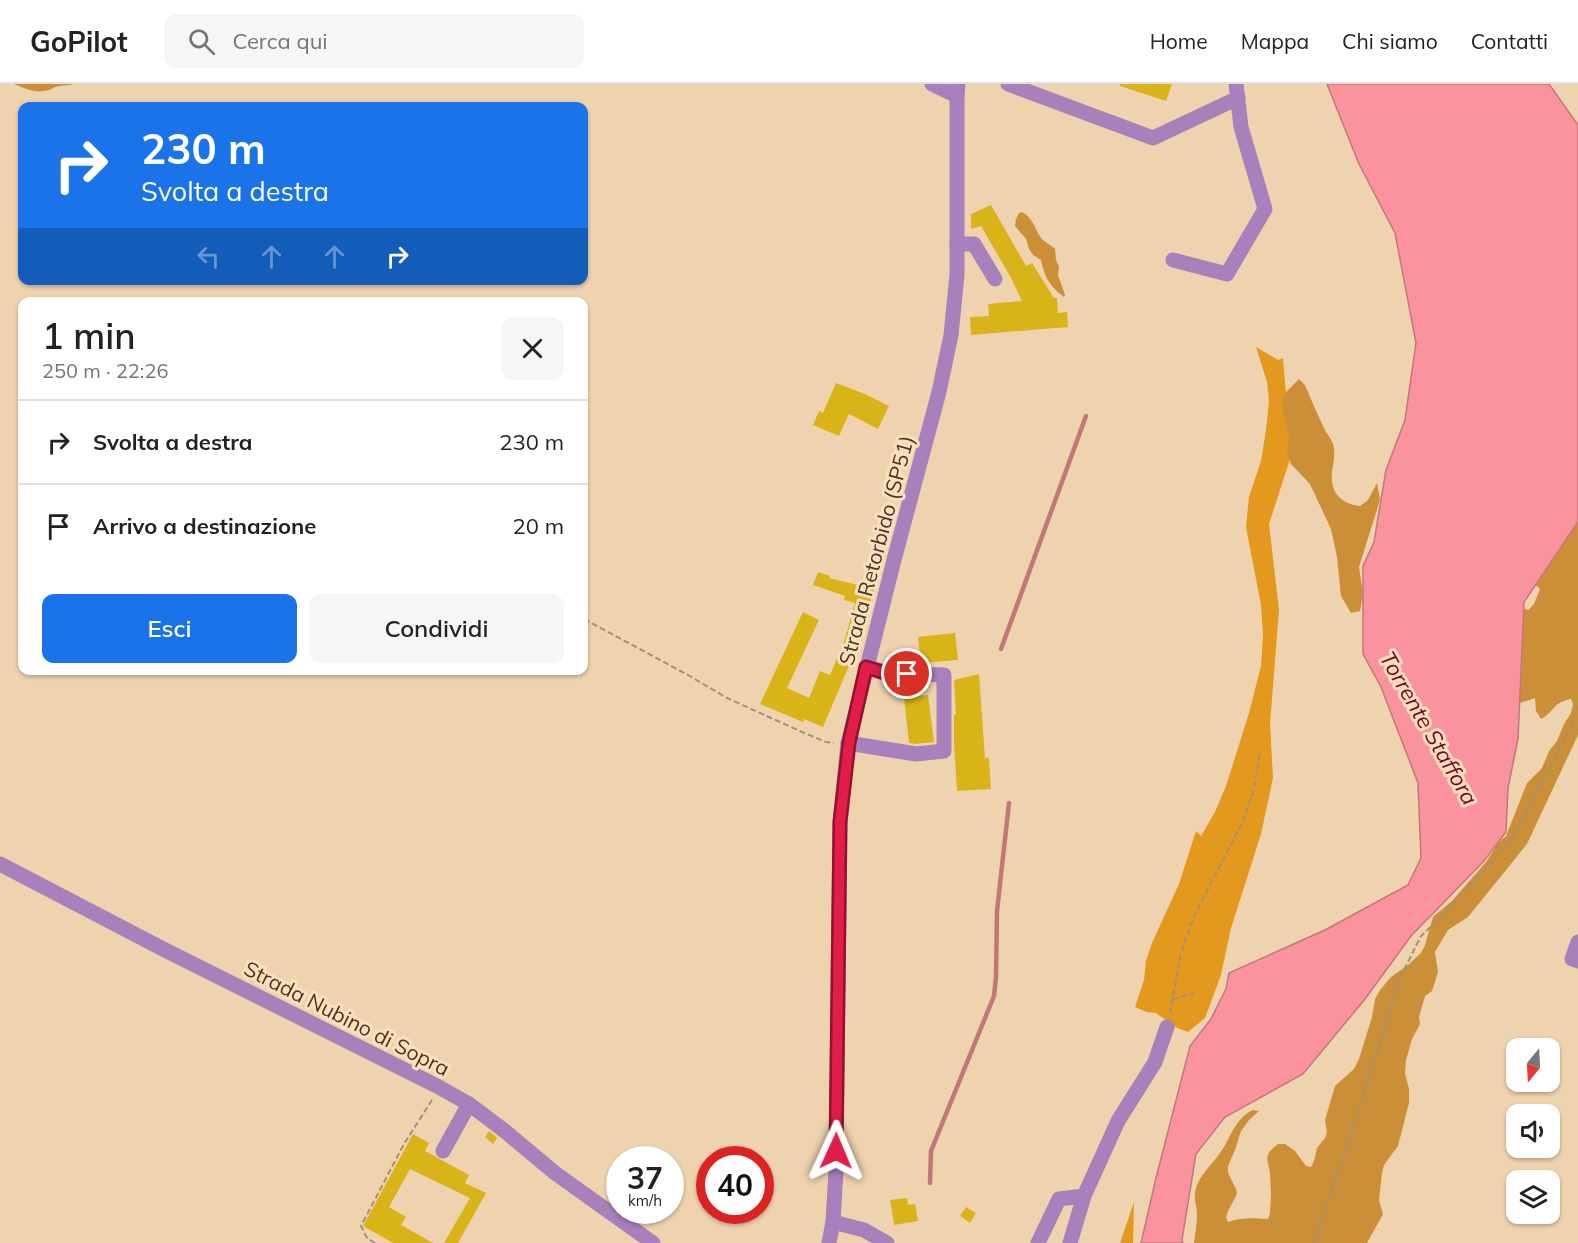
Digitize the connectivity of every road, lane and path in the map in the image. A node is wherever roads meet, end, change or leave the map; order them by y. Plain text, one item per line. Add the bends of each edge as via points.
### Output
1 (932, 84) edge
2 (1008, 84) edge
3 (958, 90) edge
4 (1237, 91) edge
5 (957, 244) junction
6 (1173, 260) dead end
7 (995, 279) dead end
8 (588, 621) edge
9 (866, 667) junction
10 (1578, 705) edge
11 (849, 743) junction
12 (1260, 752) dead end
13 (0, 864) edge
14 (1578, 942) edge
15 (1578, 961) edge
16 (1194, 993) dead end
17 (1173, 999) junction
18 (1167, 1027) joint
19 (437, 1086) junction
20 (469, 1104) junction
21 (442, 1151) dead end
22 (1084, 1196) junction
23 (832, 1222) junction
24 (375, 1243) edge
25 (653, 1243) edge
26 (829, 1243) edge
27 (888, 1243) edge
28 (1038, 1243) edge
29 (1070, 1243) edge
30 (1314, 1243) edge

1 - 3 street
2 - 4 street via 1153,138
3 - 5 street, Strada Retorbido (SP51)
4 - 6 street via 1241,127 1265,209 1227,274
5 - 7 street via 974,244
5 - 9 street, Strada Retorbido (SP51) via 951,335 939,392
8 - 11 path via 727,698 826,742
9 - 11 street, Strada Retorbido (SP51)
9 - 11 street via 888,674 944,675 944,751 915,754
10 - 30 path via 1570,729 1512,839 1421,936 1399,980
11 - 23 street, Strada Retorbido (SP51) via 840,822
12 - 17 path via 1244,819 1180,952
13 - 19 street, Strada Nubino di Sopra
14 - 15 street via 1572,959
16 - 17 path
17 - 18 path
18 - 22 street via 1155,1062 1118,1121
19 - 20 street, Strada Nubino di Sopra
19 - 24 path via 361,1226
20 - 21 street
20 - 25 street, Strada Nubino di Sopra via 555,1173
22 - 28 street via 1059,1198
22 - 29 street
23 - 26 street, Strada Retorbido (SP51)
23 - 27 street via 864,1230

